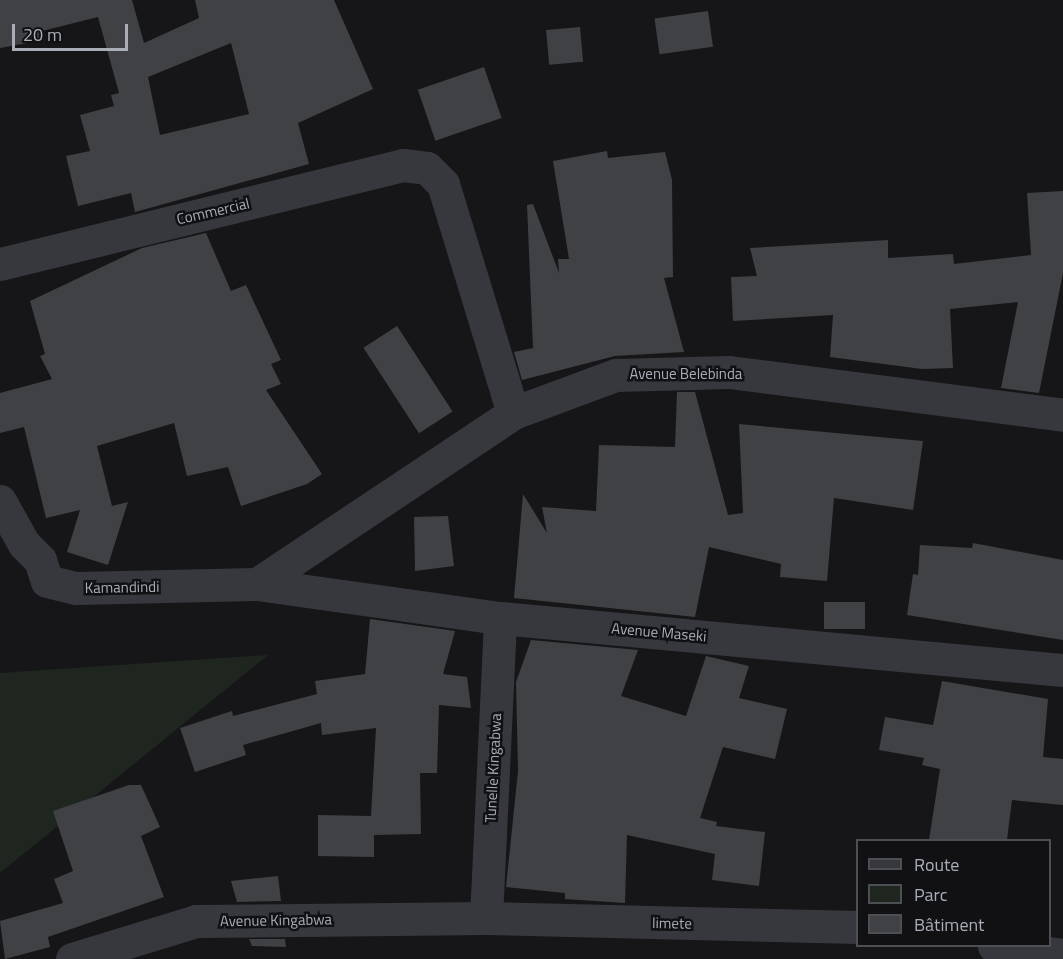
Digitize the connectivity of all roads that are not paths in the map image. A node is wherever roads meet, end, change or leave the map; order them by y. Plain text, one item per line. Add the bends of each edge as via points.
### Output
1 (0, 264) edge
2 (513, 413) junction
3 (1063, 416) edge
4 (0, 501) edge
5 (256, 584) junction
6 (500, 618) junction
7 (1063, 670) edge
8 (486, 918) junction
9 (856, 927) edge
10 (1008, 947) edge
11 (1063, 955) edge
12 (72, 959) edge

1 - 2 street, Commercial via 403,165 427,168 443,184
2 - 3 street, Avenue Belebinda via 616,375 729,372
2 - 5 street, Avenue Belebinda
4 - 5 street, Kamandindi via 24,544 40,560 47,581 76,588
5 - 6 street, Avenue Maseki
6 - 7 street, Avenue Maseki
6 - 8 street, Tunelle Kingabwa
8 - 9 street, limete
8 - 12 street, Avenue Kingabwa via 196,921
10 - 11 street

